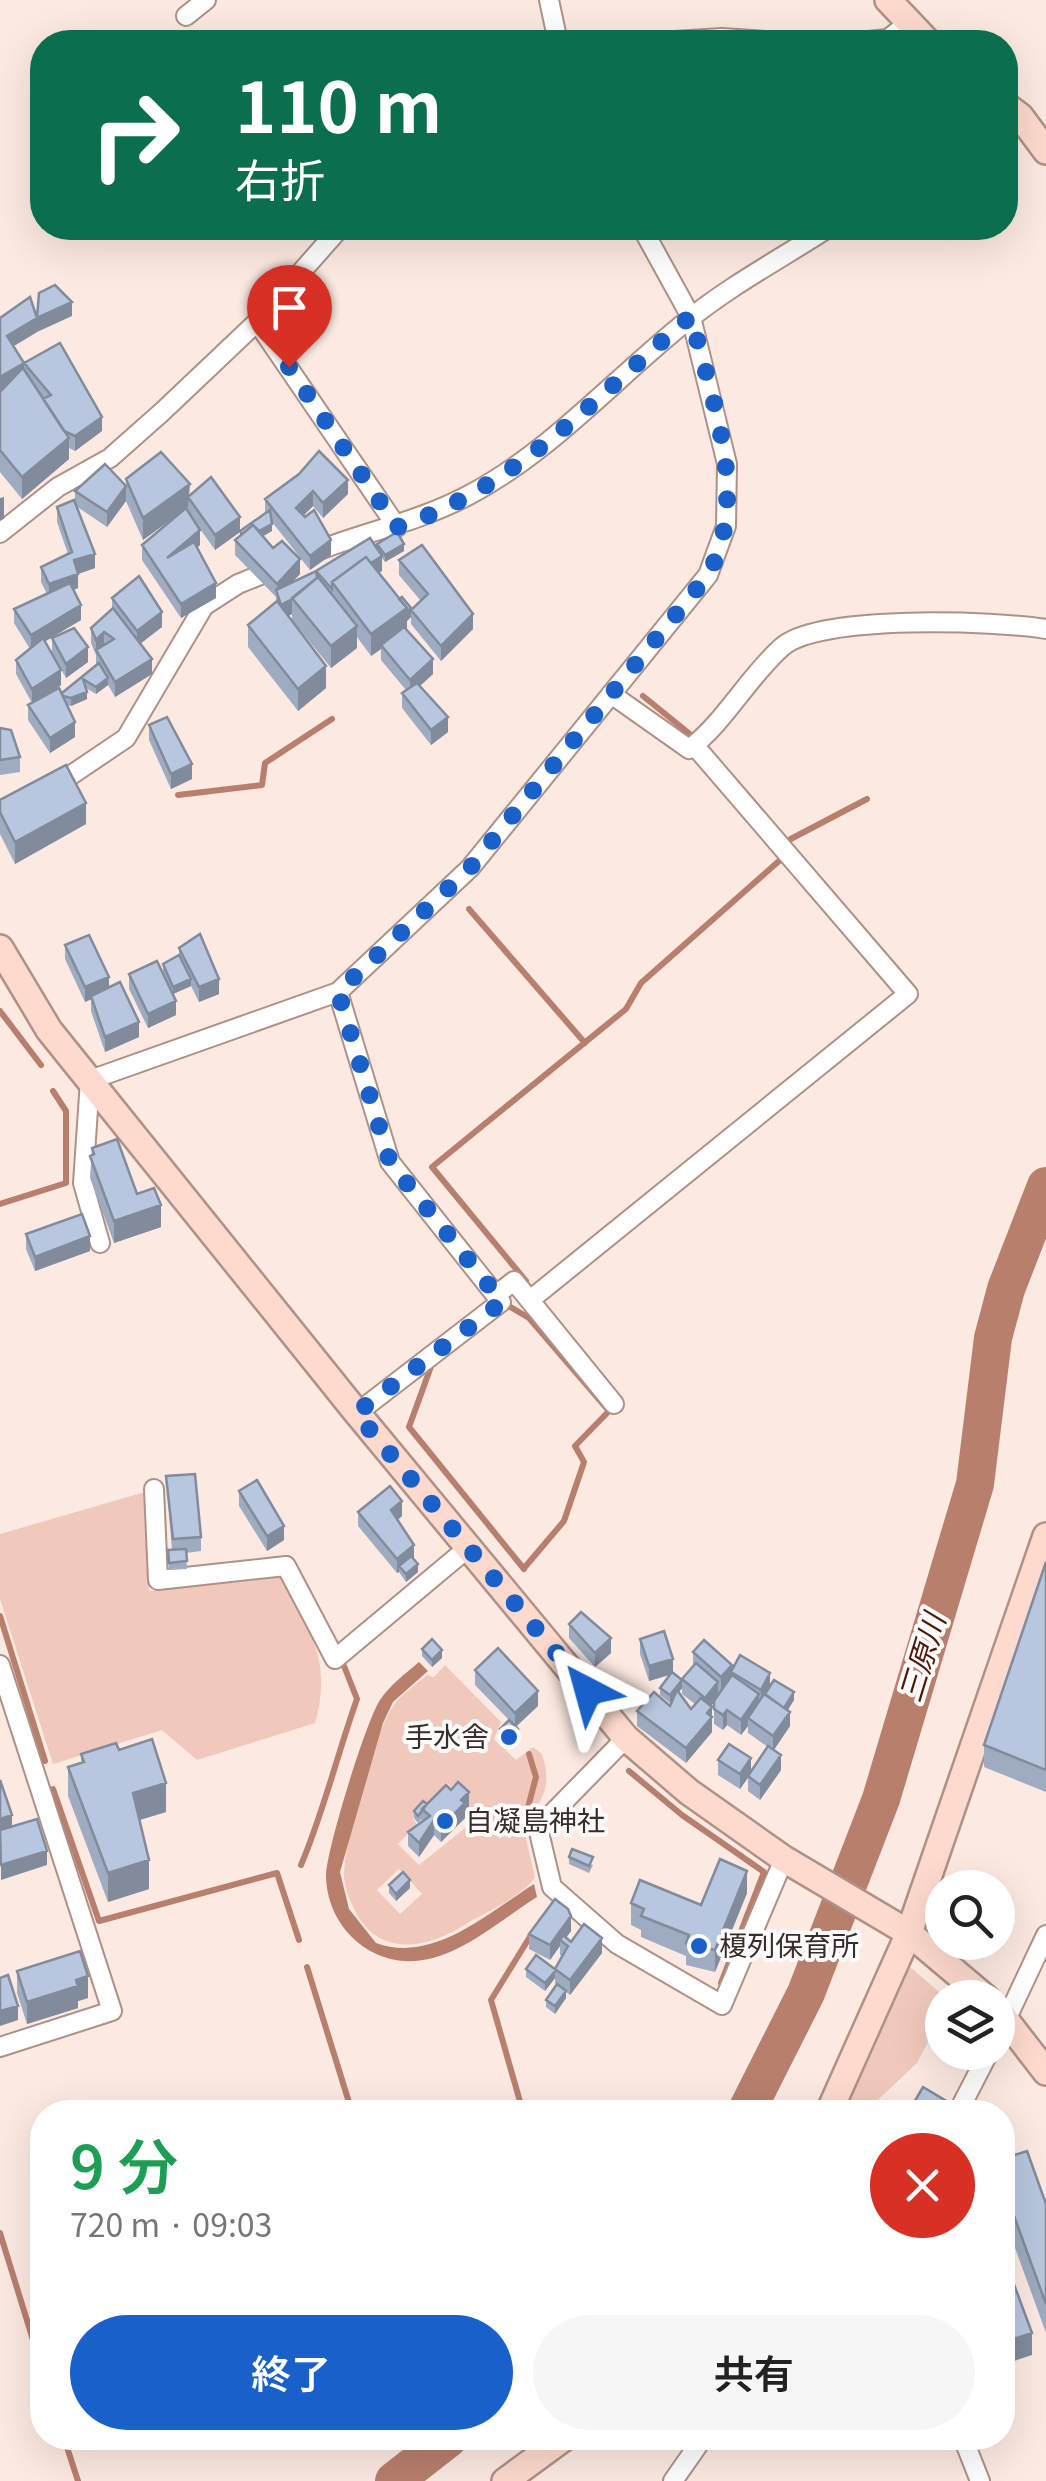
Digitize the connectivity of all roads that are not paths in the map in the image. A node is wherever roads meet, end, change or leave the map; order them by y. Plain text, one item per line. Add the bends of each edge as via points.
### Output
1 (206, 0) edge
2 (549, 0) edge
3 (888, 0) edge
4 (186, 16) dead end
5 (906, 24) junction
6 (555, 30) edge
7 (899, 30) edge
8 (913, 30) edge
9 (1018, 123) edge
10 (1046, 150) edge
11 (329, 240) edge
12 (649, 240) edge
13 (809, 240) edge
14 (691, 316) junction
15 (257, 322) junction
16 (397, 527) junction
17 (0, 533) edge
18 (1046, 629) edge
19 (612, 694) junction
20 (694, 745) junction
21 (32, 801) edge
22 (0, 948) edge
23 (338, 992) junction
24 (90, 1080) junction
25 (100, 1243) dead end
26 (496, 1295) junction
27 (530, 1300) junction
28 (614, 1404) dead end
29 (356, 1413) junction
30 (154, 1489) dead end
31 (1046, 1536) edge
32 (469, 1547) junction
33 (0, 1665) edge
34 (626, 1738) junction
35 (790, 1862) junction
36 (908, 1932) junction
37 (1046, 1935) edge
38 (965, 1980) edge
39 (1015, 1996) edge
40 (1015, 2038) edge
41 (0, 2047) edge
42 (980, 2070) edge
43 (1046, 2072) edge
44 (834, 2100) edge
45 (964, 2100) edge
46 (548, 2450) edge
47 (695, 2450) edge
48 (968, 2450) edge
49 (505, 2481) edge
50 (673, 2481) edge
51 (980, 2481) edge

1 - 4 street
2 - 6 street
3 - 5 street
5 - 7 street
5 - 8 street
9 - 10 street
11 - 15 street
12 - 14 street
13 - 14 street
14 - 16 street via 541,450 471,494
14 - 19 street via 727,464 726,526 708,575
15 - 16 street
15 - 17 street via 110,458 58,487
16 - 21 street via 324,548 238,584 204,606 126,738
18 - 20 street via 968,620 829,631 786,642
19 - 20 street via 689,748
19 - 23 street via 470,868
20 - 27 street via 908,994
22 - 24 street via 49,1030
23 - 24 street
23 - 26 street via 390,1162
24 - 25 street via 83,1183
24 - 29 street
26 - 27 street via 514,1281
26 - 29 street via 502,1302
27 - 28 street
29 - 32 street
30 - 32 street via 158,1580 286,1566 335,1658
31 - 36 street
32 - 34 street
33 - 41 street via 112,2011
34 - 35 street via 689,1792
34 - 35 street via 538,1828 552,1888 618,1944 722,2005
35 - 36 street
36 - 38 street
36 - 44 street
37 - 39 street
40 - 43 street
42 - 45 street
46 - 49 street
47 - 50 street
48 - 51 street

